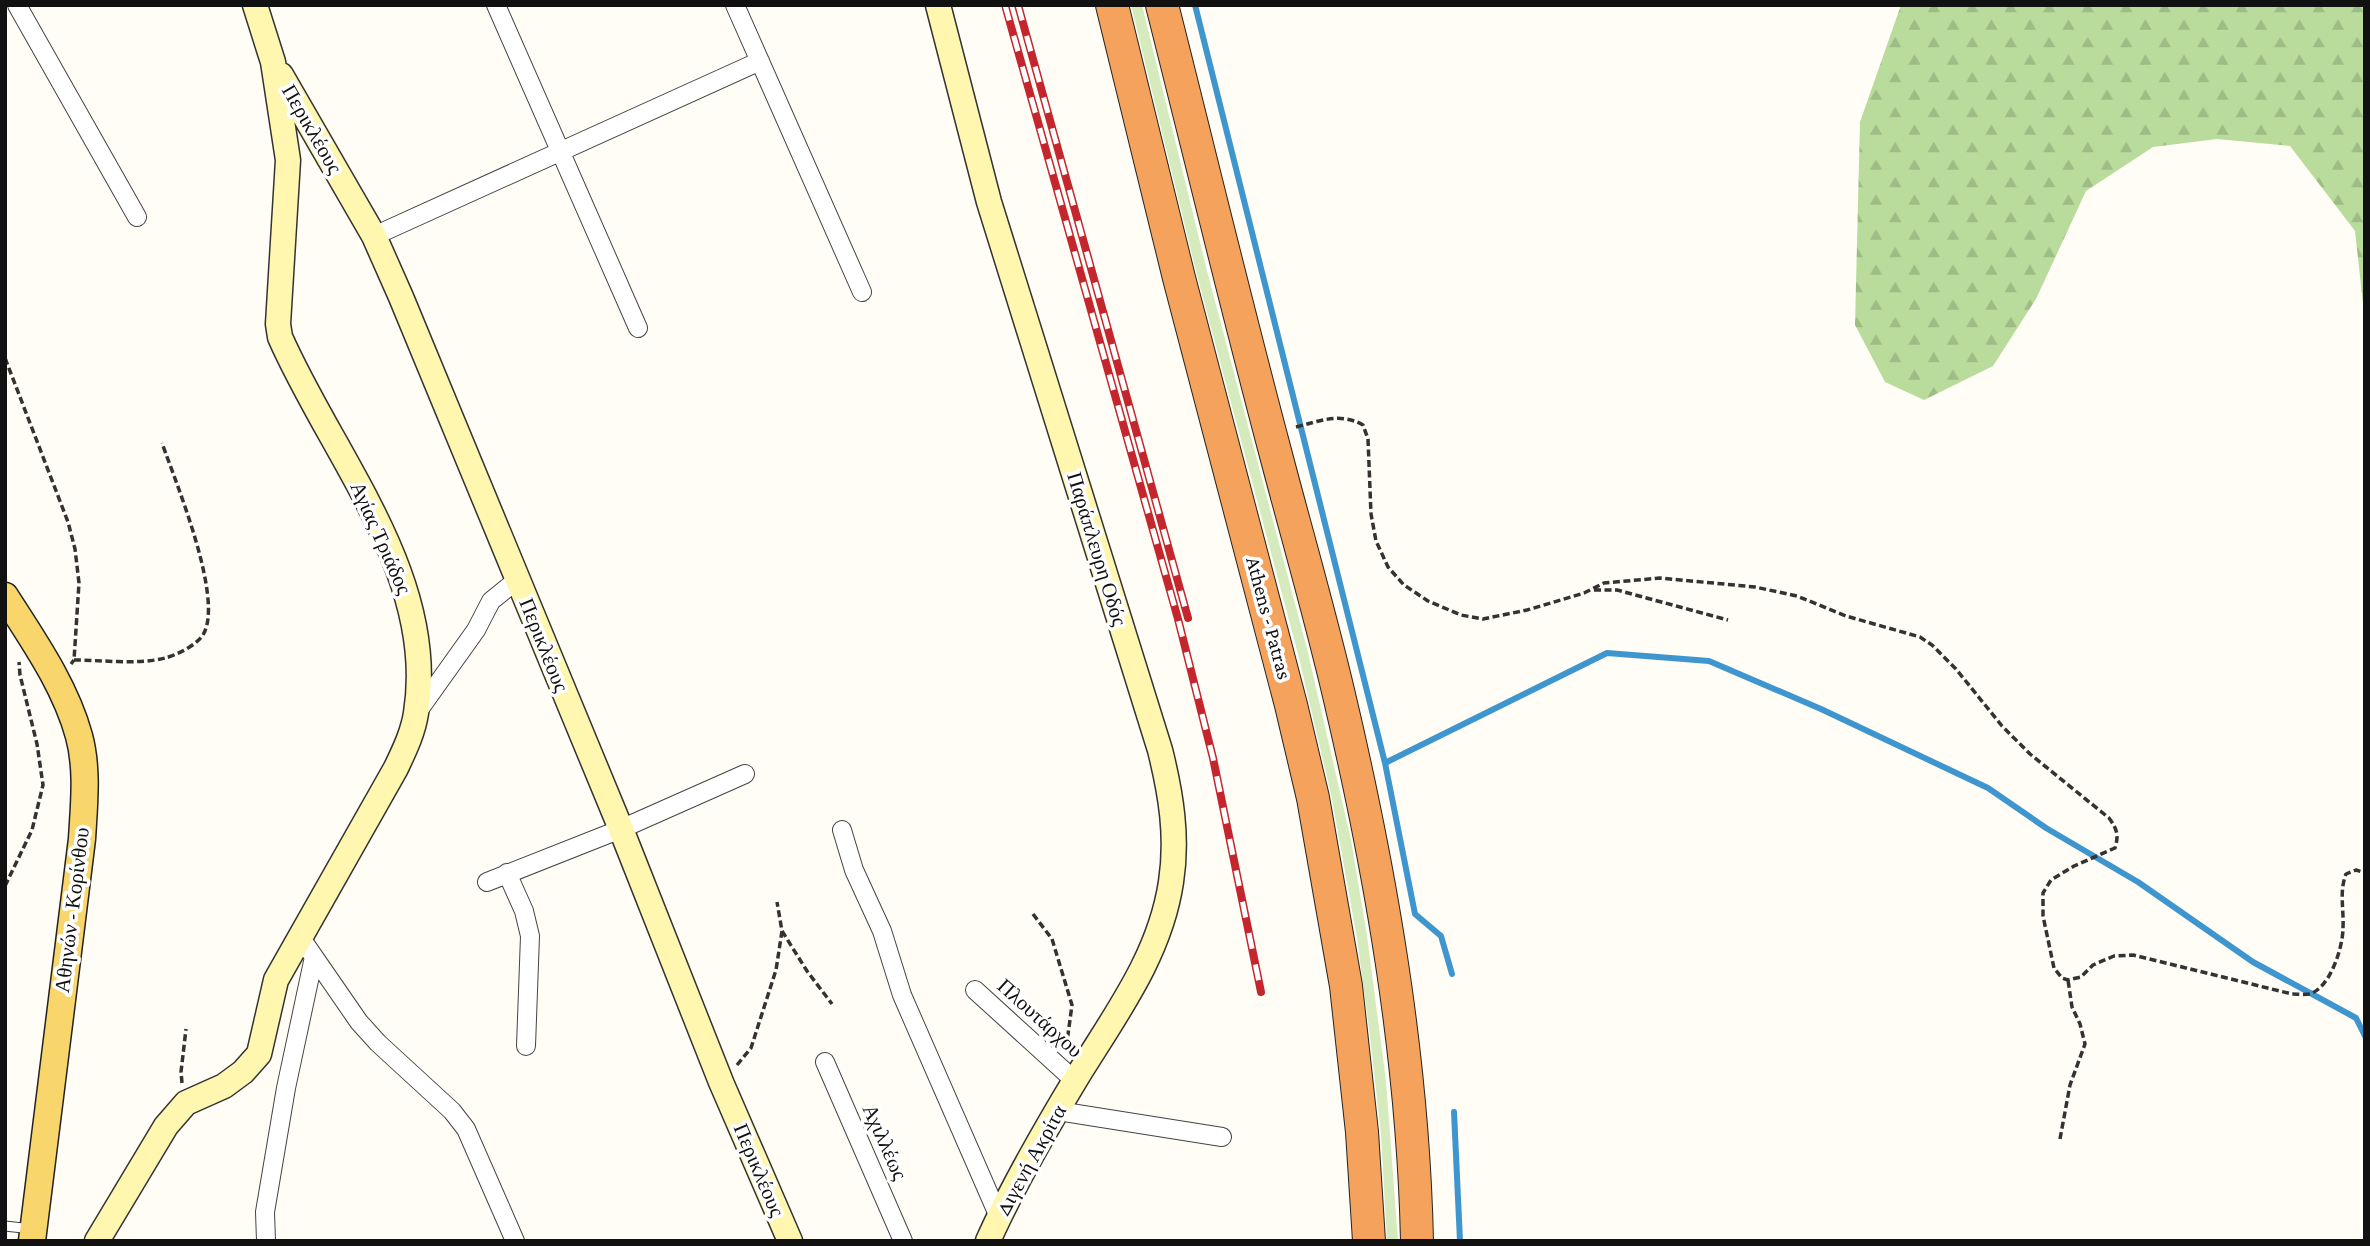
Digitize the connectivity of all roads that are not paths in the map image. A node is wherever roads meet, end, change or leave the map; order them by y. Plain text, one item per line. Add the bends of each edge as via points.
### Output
1 (17, 5) edge
2 (256, 5) edge
3 (496, 5) edge
4 (735, 5) edge
5 (938, 5) edge
6 (1112, 5) edge
7 (1162, 5) edge
8 (760, 61) junction
9 (273, 62) junction
10 (561, 151) junction
11 (137, 217) dead end
12 (374, 236) junction
13 (862, 292) dead end
14 (638, 328) dead end
15 (517, 580) junction
16 (11, 605) edge
17 (416, 714) junction
18 (745, 774) dead end
19 (621, 829) junction
20 (842, 830) dead end
21 (507, 873) junction
22 (486, 881) dead end
23 (308, 948) junction
24 (975, 990) dead end
25 (526, 1046) dead end
26 (825, 1062) dead end
27 (1069, 1075) junction
28 (1058, 1111) junction
29 (1222, 1137) dead end
30 (999, 1217) junction
31 (5, 1226) edge
32 (33, 1235) edge
33 (97, 1241) edge
34 (265, 1241) edge
35 (515, 1241) edge
36 (790, 1241) edge
37 (903, 1241) edge
38 (988, 1241) edge
39 (1369, 1241) edge
40 (1417, 1241) edge

1 - 11 street
2 - 9 main road, Αγίας Τριάδος
3 - 10 street
4 - 8 street
5 - 27 main road, Παράπλευρη Οδός via 989,202 1172,798 1171,881 1153,948 1137,980
6 - 39 highway, Athens - Patras via 1315,810 1346,986
7 - 40 highway via 1360,787 1394,983
8 - 10 street
8 - 13 street
9 - 12 main road, Περικλέους
9 - 17 main road, Αγίας Τριάδος via 288,160 280,337 364,496 409,598 419,659
10 - 12 street
10 - 14 street
12 - 15 main road, Περικλέους
15 - 17 street via 491,601 476,630
15 - 19 main road, Περικλέους
16 - 32 main road, Αθηνών - Κορίνθου via 58,684 79,737 85,789
17 - 23 main road, Αγίας Τριάδος via 409,740
18 - 19 street
19 - 21 street
19 - 36 main road, Περικλέους
20 - 30 street via 902,995
21 - 22 street
21 - 25 street via 530,936
23 - 33 main road, Αγίας Τριάδος via 280,972 273,987 259,1054 224,1086 186,1103 166,1126
23 - 34 street via 265,1212
23 - 35 street via 359,1023 466,1129
24 - 27 street, Πλουτάρχου
26 - 37 street, Αχιλλέως
27 - 28 main road, Διγενή Ακρίτα
28 - 29 street
28 - 30 main road, Διγενή Ακρίτα
30 - 38 main road, Διγενή Ακρίτα
31 - 32 lane

